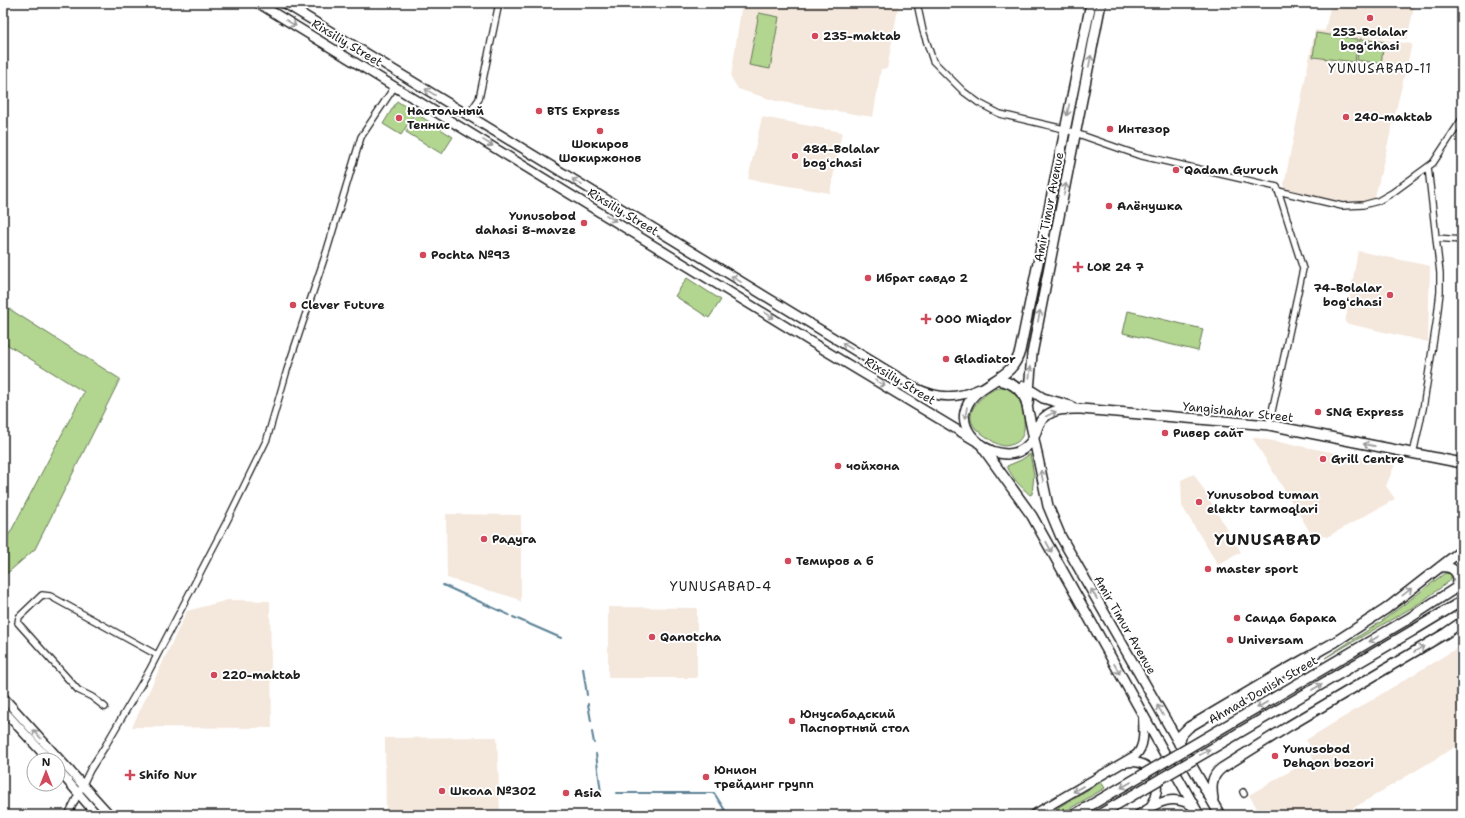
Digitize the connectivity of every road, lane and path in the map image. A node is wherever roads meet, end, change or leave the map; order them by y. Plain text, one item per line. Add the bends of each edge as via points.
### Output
1 (258, 3) edge
2 (284, 3) edge
3 (499, 3) edge
4 (917, 3) edge
5 (1091, 3) edge
6 (1101, 3) edge
7 (395, 86) junction
8 (468, 115) junction
9 (1462, 119) edge
10 (1064, 129) junction
11 (1076, 134) junction
12 (510, 141) junction
13 (503, 153) junction
14 (1428, 167) junction
15 (1278, 191) junction
16 (1436, 238) junction
17 (1462, 240) edge
18 (865, 357) junction
19 (858, 370) junction
20 (1002, 381) junction
21 (983, 387) junction
22 (1028, 389) junction
23 (1028, 408) junction
24 (1081, 409) junction
25 (1269, 426) junction
26 (1034, 437) junction
27 (977, 441) junction
28 (1413, 454) junction
29 (1462, 463) edge
30 (1462, 550) edge
31 (1440, 567) junction
32 (1459, 586) edge
33 (1462, 601) edge
34 (1462, 622) edge
35 (1123, 645) junction
36 (1108, 652) junction
37 (157, 655) junction
38 (3, 697) edge
39 (105, 707) dead end
40 (3, 710) edge
41 (1143, 715) junction
42 (1179, 744) junction
43 (42, 752) edge
44 (1119, 765) junction
45 (66, 779) edge
46 (83, 784) junction
47 (78, 793) junction
48 (1215, 806) junction
49 (1148, 809) junction
50 (1197, 812) edge
51 (68, 815) edge
52 (98, 815) edge
53 (110, 815) edge
54 (1033, 815) edge
55 (1074, 815) edge
56 (1099, 815) edge
57 (1138, 815) edge
58 (1220, 815) edge

1 -> 7 main road, Rixsiliy Street
8 -> 2 main road, Rixsiliy Street
3 - 8 street via 479,99
4 - 10 street via 933,62 964,92 1000,114
5 -> 10 main road, Amir Timur Avenue
11 -> 6 main road, Amir Timur Avenue
7 -> 13 main road, Rixsiliy Street
7 - 37 street via 361,137 267,439
8 - 12 main road, Rixsiliy Street
9 - 14 street
10 - 11 street
10 - 21 main road, Amir Timur Avenue via 1019,354 1009,370
11 - 15 street via 1138,155 1277,187
22 -> 11 main road, Amir Timur Avenue via 1032,354
12 - 13 main road
18 -> 12 main road, Rixsiliy Street
13 -> 19 main road, Rixsiliy Street
14 - 15 street via 1387,196 1363,205 1342,206
14 - 16 street
15 - 25 street via 1303,268
16 - 17 street
16 - 28 street via 1440,273 1437,318
18 - 19 main road via 865,365
18 - 21 main road, Rixsiliy Street via 933,396 953,397
19 -> 27 main road, Rixsiliy Street
20 - 21 main road, Amir Timur Avenue
20 - 22 main road via 1014,382
20 - 23 main road, Amir Timur Avenue via 1012,384 1019,390
21 -> 27 main road, Amir Timur Avenue via 971,398 965,414 967,428
22 - 23 main road
22 - 24 main road, Yangishahar Street via 1046,399
23 - 26 main road, Amir Timur Avenue
24 - 25 main road, Yangishahar Street
26 -> 24 main road, Yangishahar Street via 1040,422 1047,415 1061,410
28 -> 25 main road, Yangishahar Street
26 - 27 main road, Amir Timur Avenue via 1024,448 1010,454 991,451
35 -> 26 main road, Amir Timur Avenue via 1054,521 1048,506
27 -> 36 main road via 1032,516
28 - 29 main road, Yangishahar Street
30 - 31 main road
31 - 32 main road via 1448,567 1456,572
42 -> 31 main road via 1182,734 1188,727 1335,642 1386,609
32 -> 55 main road, Ahmad Donish Street, bridge via 1408,619
56 -> 33 main road, Ahmad Donish Street, bridge
48 -> 34 main road via 1212,782 1220,769
35 - 36 main road via 1113,643 1108,646
42 -> 35 main road, Amir Timur Avenue
36 -> 41 main road
37 - 39 street via 50,596 42,595 19,617 18,623 78,690
37 - 46 street
46 -> 38 main road
40 - 43 main road
41 - 44 main road via 1140,750
41 - 50 main road
42 - 48 main road, Amir Timur Avenue
44 - 49 main road via 1137,763 1155,774 1157,793
44 -> 54 main road
45 - 47 main road
46 - 47 street
46 - 53 main road
47 - 51 street
47 - 52 main road
48 - 58 main road, Amir Timur Avenue
49 - 50 main road via 1171,800 1184,802
49 - 57 main road

